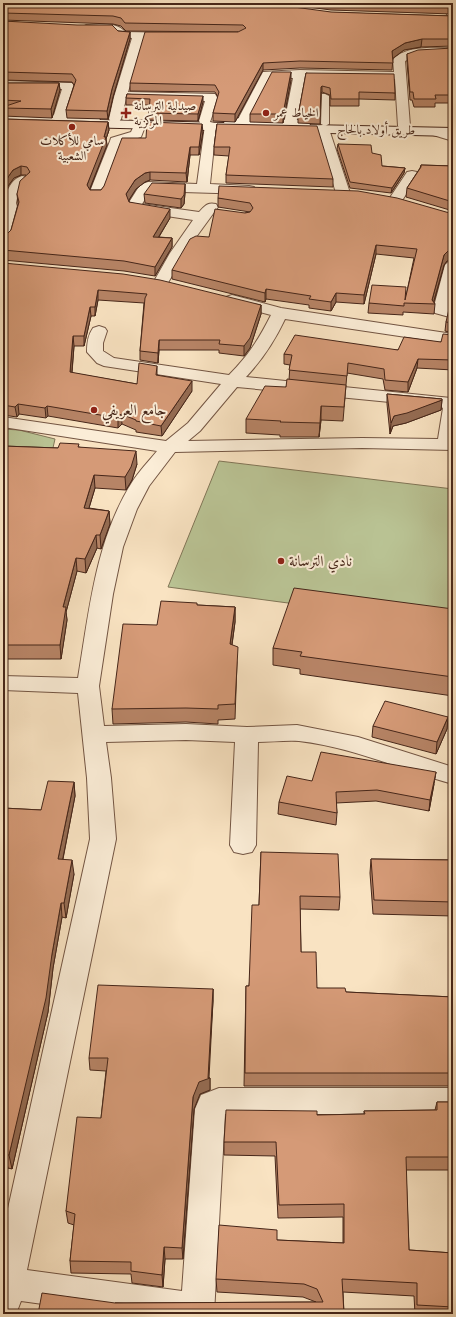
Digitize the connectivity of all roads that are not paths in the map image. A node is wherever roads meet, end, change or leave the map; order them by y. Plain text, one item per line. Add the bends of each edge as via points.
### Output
1 (446, 3) edge
2 (439, 18) edge
3 (453, 18) edge
4 (78, 28) edge
5 (122, 35) junction
6 (139, 35) junction
7 (185, 35) edge
8 (111, 42) edge
9 (453, 52) edge
10 (300, 74) junction
11 (399, 76) junction
12 (3, 85) edge
13 (121, 94) junction
14 (325, 96) edge
15 (3, 118) edge
16 (59, 118) junction
17 (38, 120) junction
18 (115, 120) junction
19 (3, 122) edge
20 (242, 122) junction
21 (140, 124) junction
22 (207, 124) junction
23 (290, 124) junction
24 (404, 126) junction
25 (453, 126) edge
26 (324, 127) junction
27 (437, 132) junction
28 (453, 132) edge
29 (453, 137) edge
30 (412, 175) dead end
31 (22, 180) edge
32 (203, 188) junction
33 (225, 190) junction
34 (264, 191) edge
35 (327, 192) edge
36 (343, 193) junction
37 (96, 194) edge
38 (357, 194) edge
39 (395, 199) edge
40 (6, 203) edge
41 (211, 214) junction
42 (3, 239) edge
43 (453, 265) edge
44 (161, 283) edge
45 (218, 296) edge
46 (280, 313) junction
47 (453, 313) edge
48 (99, 331) dead end
49 (453, 339) edge
50 (233, 381) junction
51 (3, 422) edge
52 (449, 446) edge
53 (170, 447) junction
54 (3, 684) edge
55 (88, 686) junction
56 (93, 734) junction
57 (247, 735) junction
58 (453, 775) edge
59 (243, 845) dead end
60 (453, 1101) edge
61 (6, 1286) edge
62 (207, 1311) edge

1 - 3 street
2 - 3 street
4 - 5 street via 113,28
5 - 6 street
5 - 8 street via 120,40
6 - 7 street
6 - 13 street
9 - 11 street via 404,56 399,60
10 - 11 street
10 - 20 street via 267,74
10 - 23 street
11 - 24 street
12 - 16 street via 68,86
13 - 18 street
13 - 22 street via 211,96
14 - 26 lane
15 - 17 street
16 - 17 street, طريق أولاد بالحاج
16 - 18 street, طريق أولاد بالحاج
17 - 19 street
17 - 21 street, طريق أولاد بالحاج
18 - 22 street, طريق أولاد بالحاج
20 - 22 street, طريق أولاد بالحاج
20 - 23 street, طريق أولاد بالحاج
21 - 22 street, طريق أولاد بالحاج
21 - 37 street via 136,134 116,141
22 - 26 street, طريق أولاد بالحاج
22 - 32 street
23 - 26 street, طريق أولاد بالحاج
24 - 25 street, طريق أولاد بالحاج
24 - 26 street, طريق أولاد بالحاج
26 - 27 street, طريق أولاد بالحاج
26 - 36 street
27 - 28 street, طريق أولاد بالحاج
27 - 29 street
30 - 39 street
31 - 40 street via 13,188
32 - 33 street
32 - 41 street via 148,186 135,205 140,208
33 - 34 street
33 - 41 street
35 - 36 street
36 - 38 street
40 - 42 street via 11,210
41 - 44 street via 178,250
43 - 47 street via 442,310
45 - 46 street
46 - 49 street
46 - 50 street via 266,341
48 - 50 street via 95,352 110,362
50 - 52 street via 445,402 452,408
50 - 53 street via 194,427
51 - 53 street
52 - 53 street via 362,443
53 - 55 street via 140,484 127,509 113,547 102,594
54 - 55 street
55 - 56 street
56 - 57 street via 186,732
56 - 61 street via 100,778 103,839
57 - 58 street via 297,733 328,738
57 - 59 street
60 - 62 street via 219,1101 212,1104
61 - 62 street

